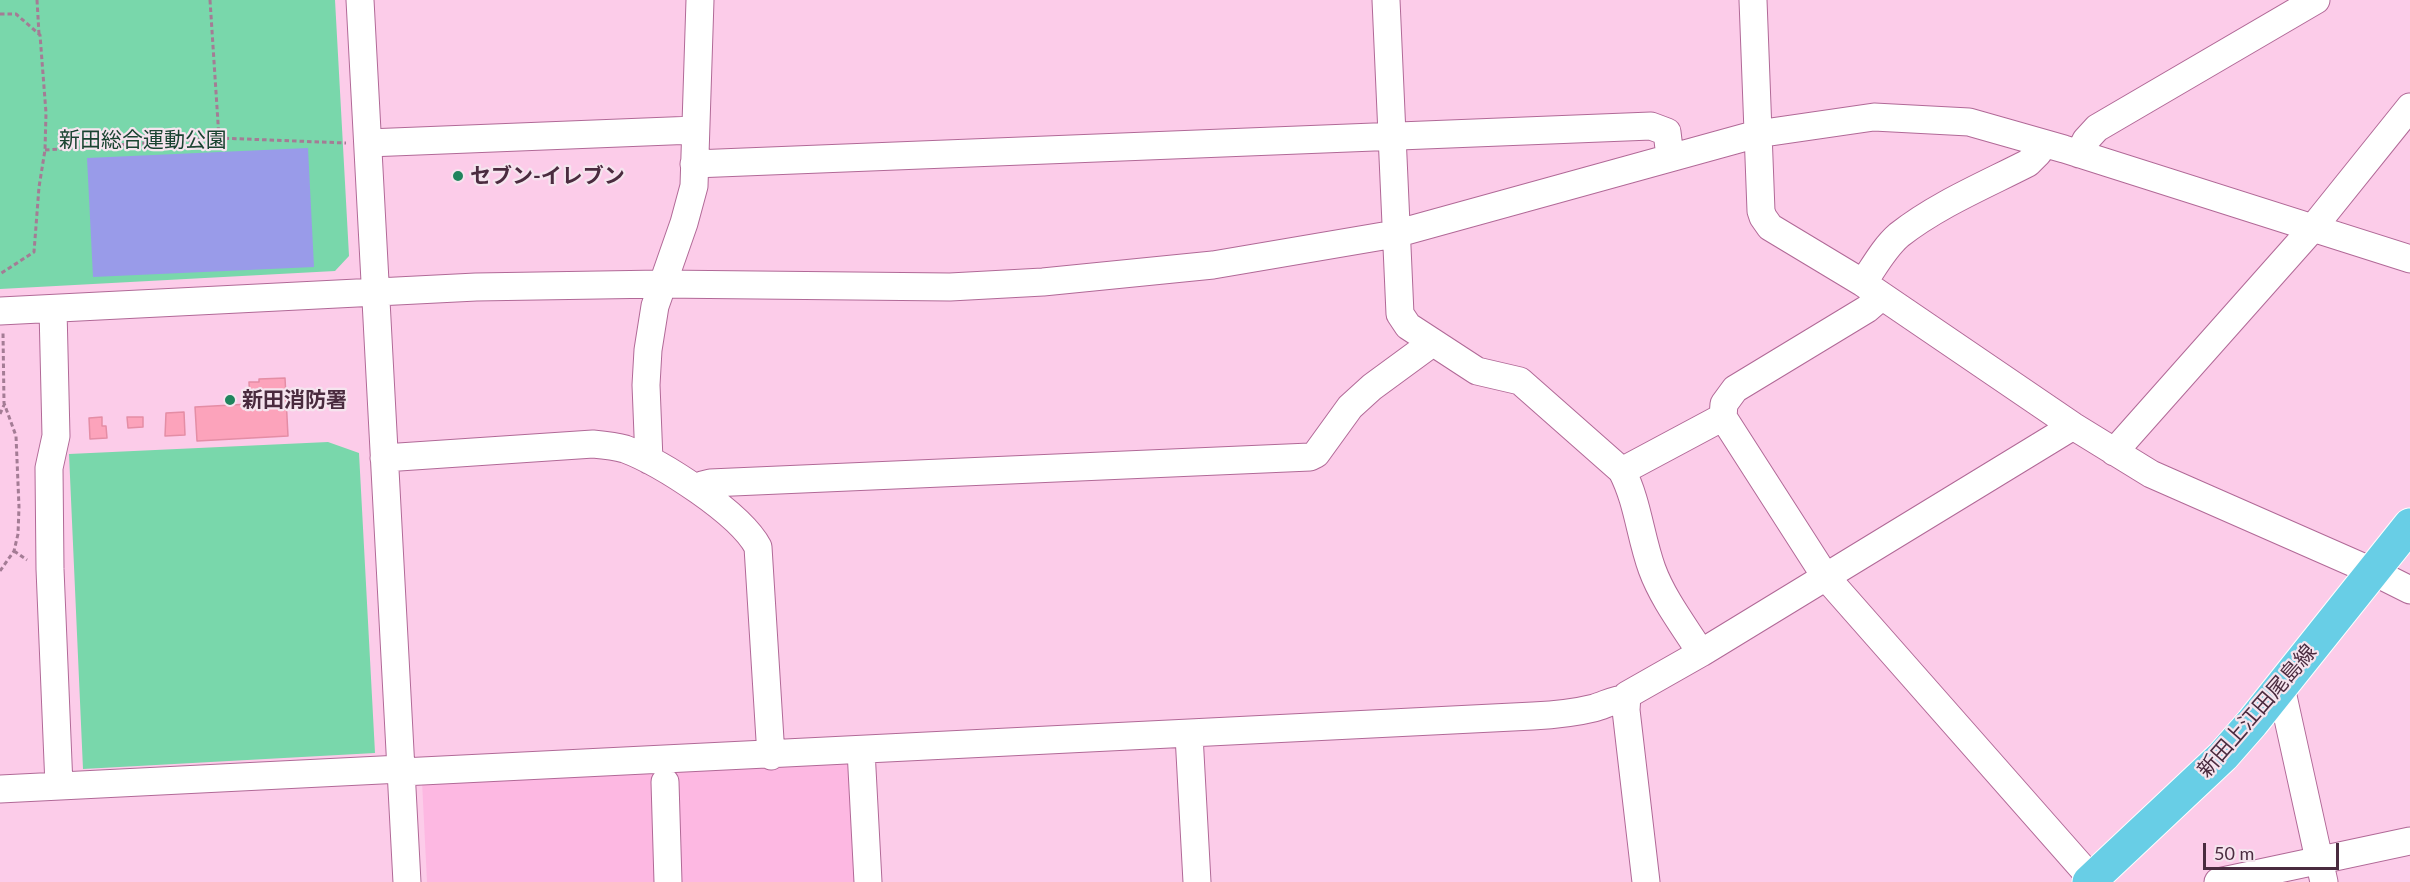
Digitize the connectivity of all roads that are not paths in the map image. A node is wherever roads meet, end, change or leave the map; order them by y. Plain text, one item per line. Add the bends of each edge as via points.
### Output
1 (360, 0) edge
2 (700, 0) edge
3 (1386, 0) edge
4 (1753, 0) edge
5 (2316, 0) edge
6 (2410, 107) edge
7 (696, 130) junction
8 (1757, 134) junction
9 (1393, 136) junction
10 (368, 143) junction
11 (2042, 143) junction
12 (2079, 154) junction
13 (1671, 157) junction
14 (694, 164) junction
15 (2312, 229) junction
16 (1395, 234) junction
17 (2410, 259) edge
18 (661, 284) junction
19 (1873, 290) junction
20 (376, 293) junction
21 (53, 309) junction
22 (2, 318) edge
23 (1432, 343) junction
24 (1723, 417) junction
25 (2073, 426) junction
26 (2114, 452) junction
27 (384, 458) junction
28 (649, 460) junction
29 (1622, 471) junction
30 (697, 489) junction
31 (2410, 525) edge
32 (2374, 572) junction
33 (1825, 576) junction
34 (2410, 590) edge
35 (1701, 653) junction
36 (2281, 687) junction
37 (1626, 699) junction
38 (1189, 735) junction
39 (861, 750) junction
40 (771, 756) junction
41 (401, 771) junction
42 (664, 782) dead end
43 (59, 786) junction
44 (0, 789) edge
45 (2410, 841) edge
46 (2322, 871) edge
47 (2091, 880) edge
48 (407, 882) edge
49 (668, 882) edge
50 (868, 882) edge
51 (1197, 882) edge
52 (1646, 882) edge
53 (2218, 882) edge

1 - 10 street
2 - 7 street
3 - 9 street
4 - 8 street
5 - 12 street via 2097,128
6 - 15 street
7 - 10 street
7 - 14 street
8 - 11 street via 1875,117 1969,122
8 - 13 street
8 - 19 street via 1762,218 1770,227
9 - 13 street via 1651,126 1667,132
9 - 14 street
9 - 16 street
10 - 20 street
11 - 12 street
11 - 19 street via 2028,163 1945,205 1898,236 1883,253
12 - 15 street
13 - 16 street
14 - 18 street via 691,200
15 - 17 street
15 - 26 street
16 - 18 street via 1213,266 1043,282 938,287
16 - 23 street via 1400,314 1408,326
18 - 20 street
18 - 28 street via 648,350
19 - 24 street via 1867,309 1735,389 1724,404
19 - 25 street
20 - 21 street
20 - 27 street
21 - 22 street
21 - 43 street via 56,436 49,468 50,569
23 - 29 street via 1477,372 1520,381
23 - 30 street via 1350,407 1310,458 711,483
24 - 29 street
24 - 33 street
25 - 26 street
25 - 33 street
26 - 32 street via 2151,474
27 - 28 street via 593,444 622,448
27 - 41 street
28 - 30 street
29 - 35 street via 1631,487 1653,570
30 - 40 street via 752,535 758,547
31 - 32 main road, 新田上江田尾島線
32 - 34 street
32 - 36 main road, 新田上江田尾島線
33 - 35 street
33 - 47 street
35 - 37 street via 1630,693
36 - 46 street
36 - 47 main road, 新田上江田尾島線 via 2223,756
37 - 38 street via 1555,715
37 - 52 street
38 - 39 street
38 - 51 street
39 - 40 street
39 - 50 street
40 - 41 street
41 - 43 street
41 - 48 street
42 - 49 street
43 - 44 street
45 - 46 street
46 - 53 street

